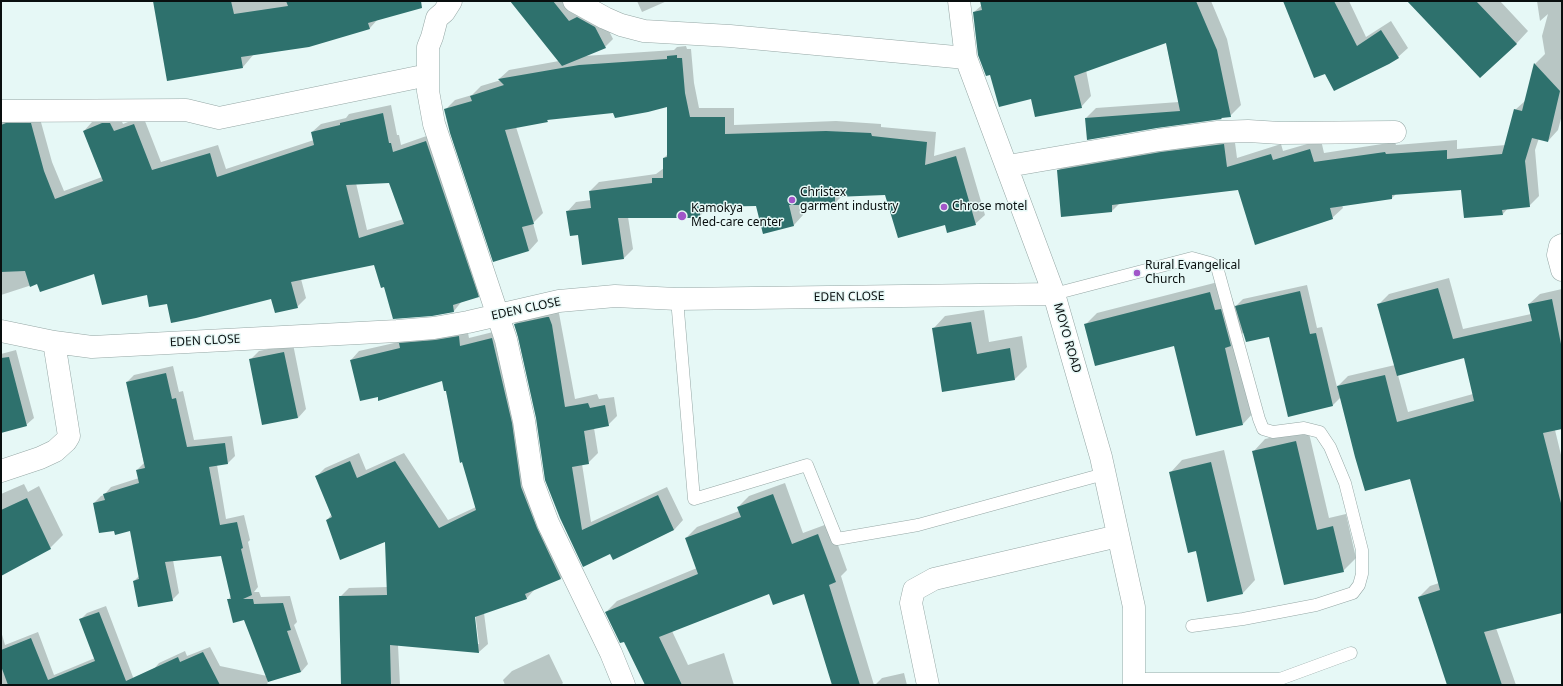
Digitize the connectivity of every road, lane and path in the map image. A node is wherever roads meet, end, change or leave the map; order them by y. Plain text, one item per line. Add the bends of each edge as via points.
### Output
1 (451, 1) edge
2 (574, 1) edge
3 (959, 1) edge
4 (966, 58) junction
5 (428, 75) junction
6 (1, 111) edge
7 (1395, 132) dead end
8 (1008, 166) junction
9 (1562, 245) edge
10 (1562, 270) edge
11 (1054, 294) junction
12 (677, 299) junction
13 (498, 316) junction
14 (1, 330) edge
15 (54, 342) junction
16 (1, 471) edge
17 (1104, 474) junction
18 (1118, 536) junction
19 (1192, 626) dead end
20 (1351, 653) dead end
21 (622, 680) edge
22 (1133, 682) edge
23 (928, 685) edge

1 - 5 street via 437,18 428,47
2 - 4 street via 621,25 644,31 730,36
3 - 4 street, MOYO ROAD
4 - 8 street, MOYO ROAD
5 - 6 street via 219,118 186,110
5 - 13 street via 434,124
7 - 8 street via 1218,132
8 - 11 street, MOYO ROAD
9 - 10 street via 1558,255
11 - 12 street, EDEN CLOSE
11 - 17 street, MOYO ROAD
11 - 19 lane via 1192,258 1217,267 1263,429 1273,432 1304,428 1320,432 1330,447 1345,483 1362,550 1362,574 1359,586 1353,593 1316,605
12 - 13 street, EDEN CLOSE via 615,296 559,301
12 - 17 lane via 694,499 807,464 837,539 918,525
13 - 15 street, EDEN CLOSE via 397,332 92,347
13 - 21 street via 519,395 533,483 548,523
14 - 15 street, EDEN CLOSE
15 - 16 street via 69,436 55,452
17 - 18 street, MOYO ROAD
18 - 22 street, MOYO ROAD via 1134,607
18 - 23 street via 934,579 914,590 911,603
20 - 22 lane via 1280,679

